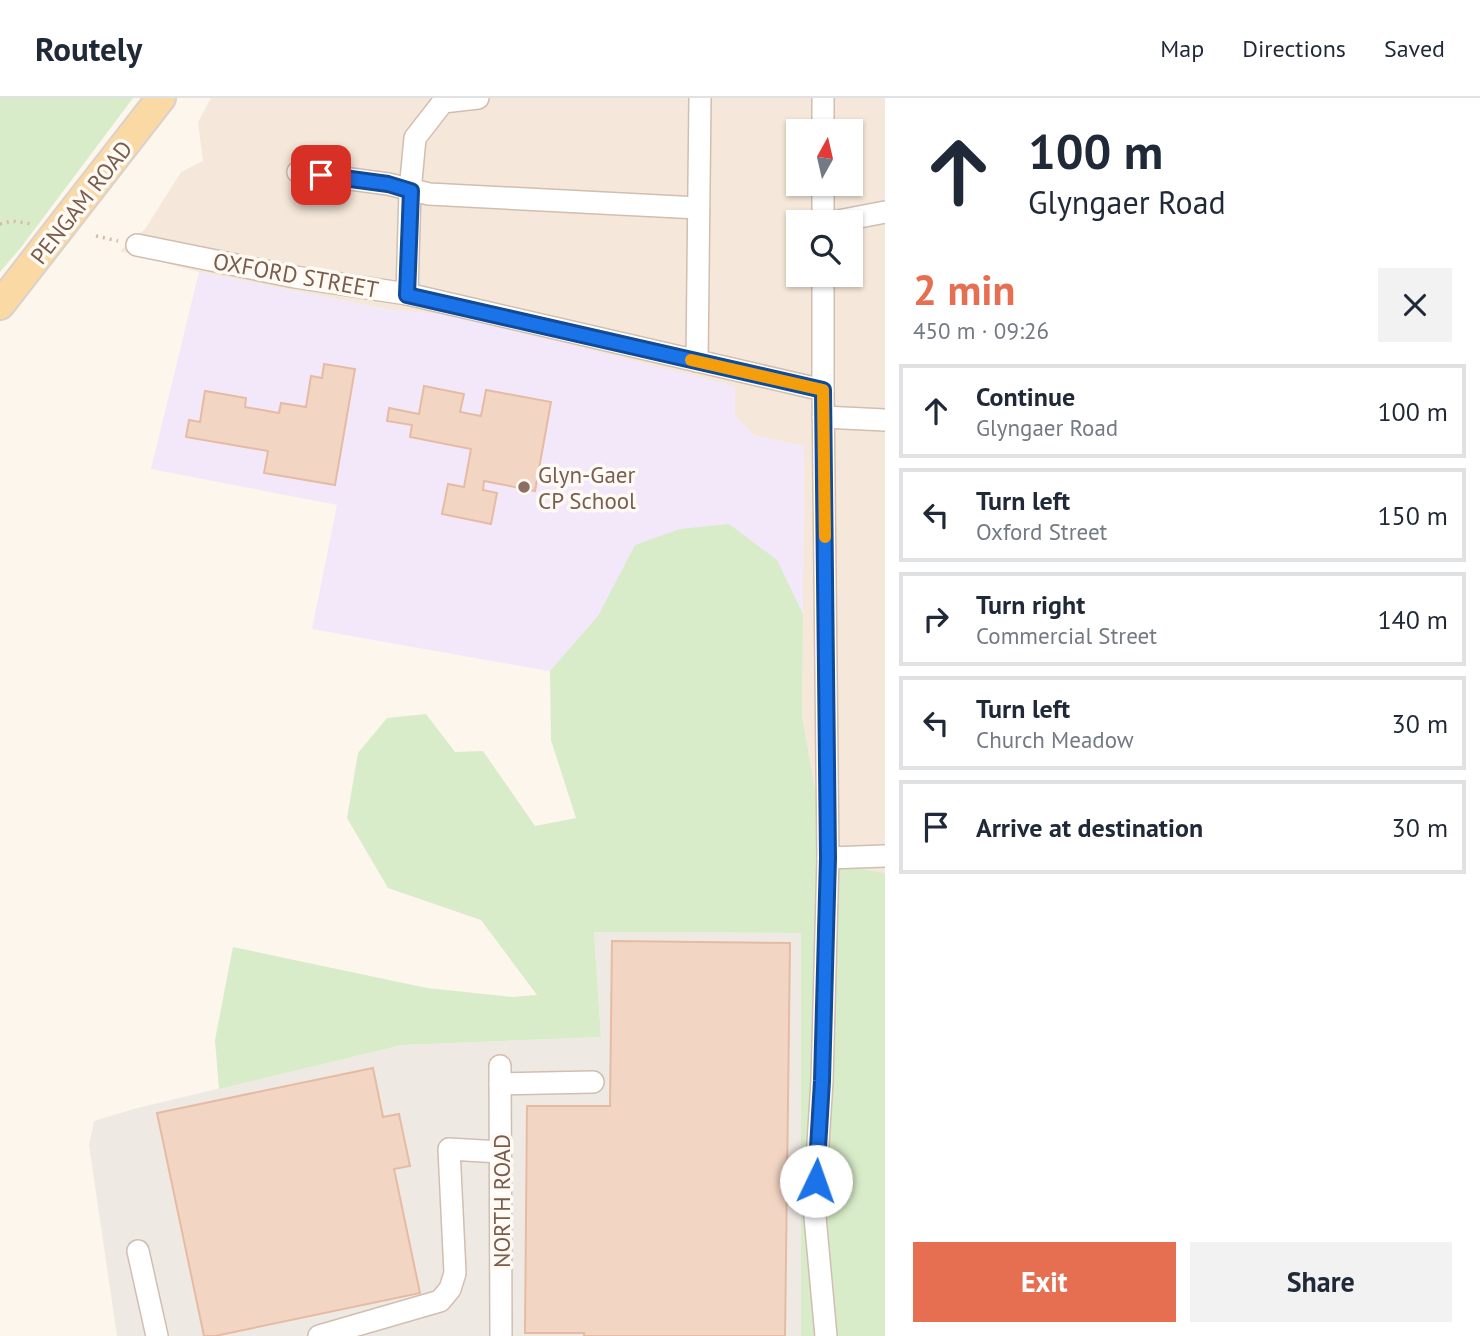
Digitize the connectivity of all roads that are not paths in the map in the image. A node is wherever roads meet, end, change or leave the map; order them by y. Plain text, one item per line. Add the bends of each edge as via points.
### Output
1 (161, 98) edge
2 (478, 98) edge
3 (700, 98) edge
4 (823, 98) edge
5 (823, 119) edge
6 (298, 172) dead end
7 (411, 191) junction
8 (698, 208) junction
9 (885, 212) edge
10 (863, 216) edge
11 (137, 245) dead end
12 (823, 287) edge
13 (407, 295) junction
14 (0, 305) edge
15 (697, 361) junction
16 (823, 390) junction
17 (823, 417) junction
18 (885, 420) edge
19 (885, 856) edge
20 (828, 858) junction
21 (593, 1082) dead end
22 (500, 1152) junction
23 (138, 1251) dead end
24 (156, 1336) edge
25 (319, 1336) edge
26 (501, 1336) edge
27 (826, 1336) edge

1 - 14 main road, PENGAM ROAD
2 - 7 street via 443,102 415,138
3 - 8 street
4 - 5 street
6 - 7 street
7 - 8 street
7 - 13 street
8 - 15 street
9 - 10 street
11 - 13 street, OXFORD STREET
12 - 16 street
13 - 15 street, OXFORD STREET
15 - 16 street, OXFORD STREET
16 - 17 street
17 - 18 street
17 - 20 street
19 - 20 street
20 - 27 street via 814,1206
21 - 22 street, NORTH ROAD via 500,1075
22 - 25 street via 449,1149 455,1273 440,1301
22 - 26 street, NORTH ROAD
23 - 24 street

